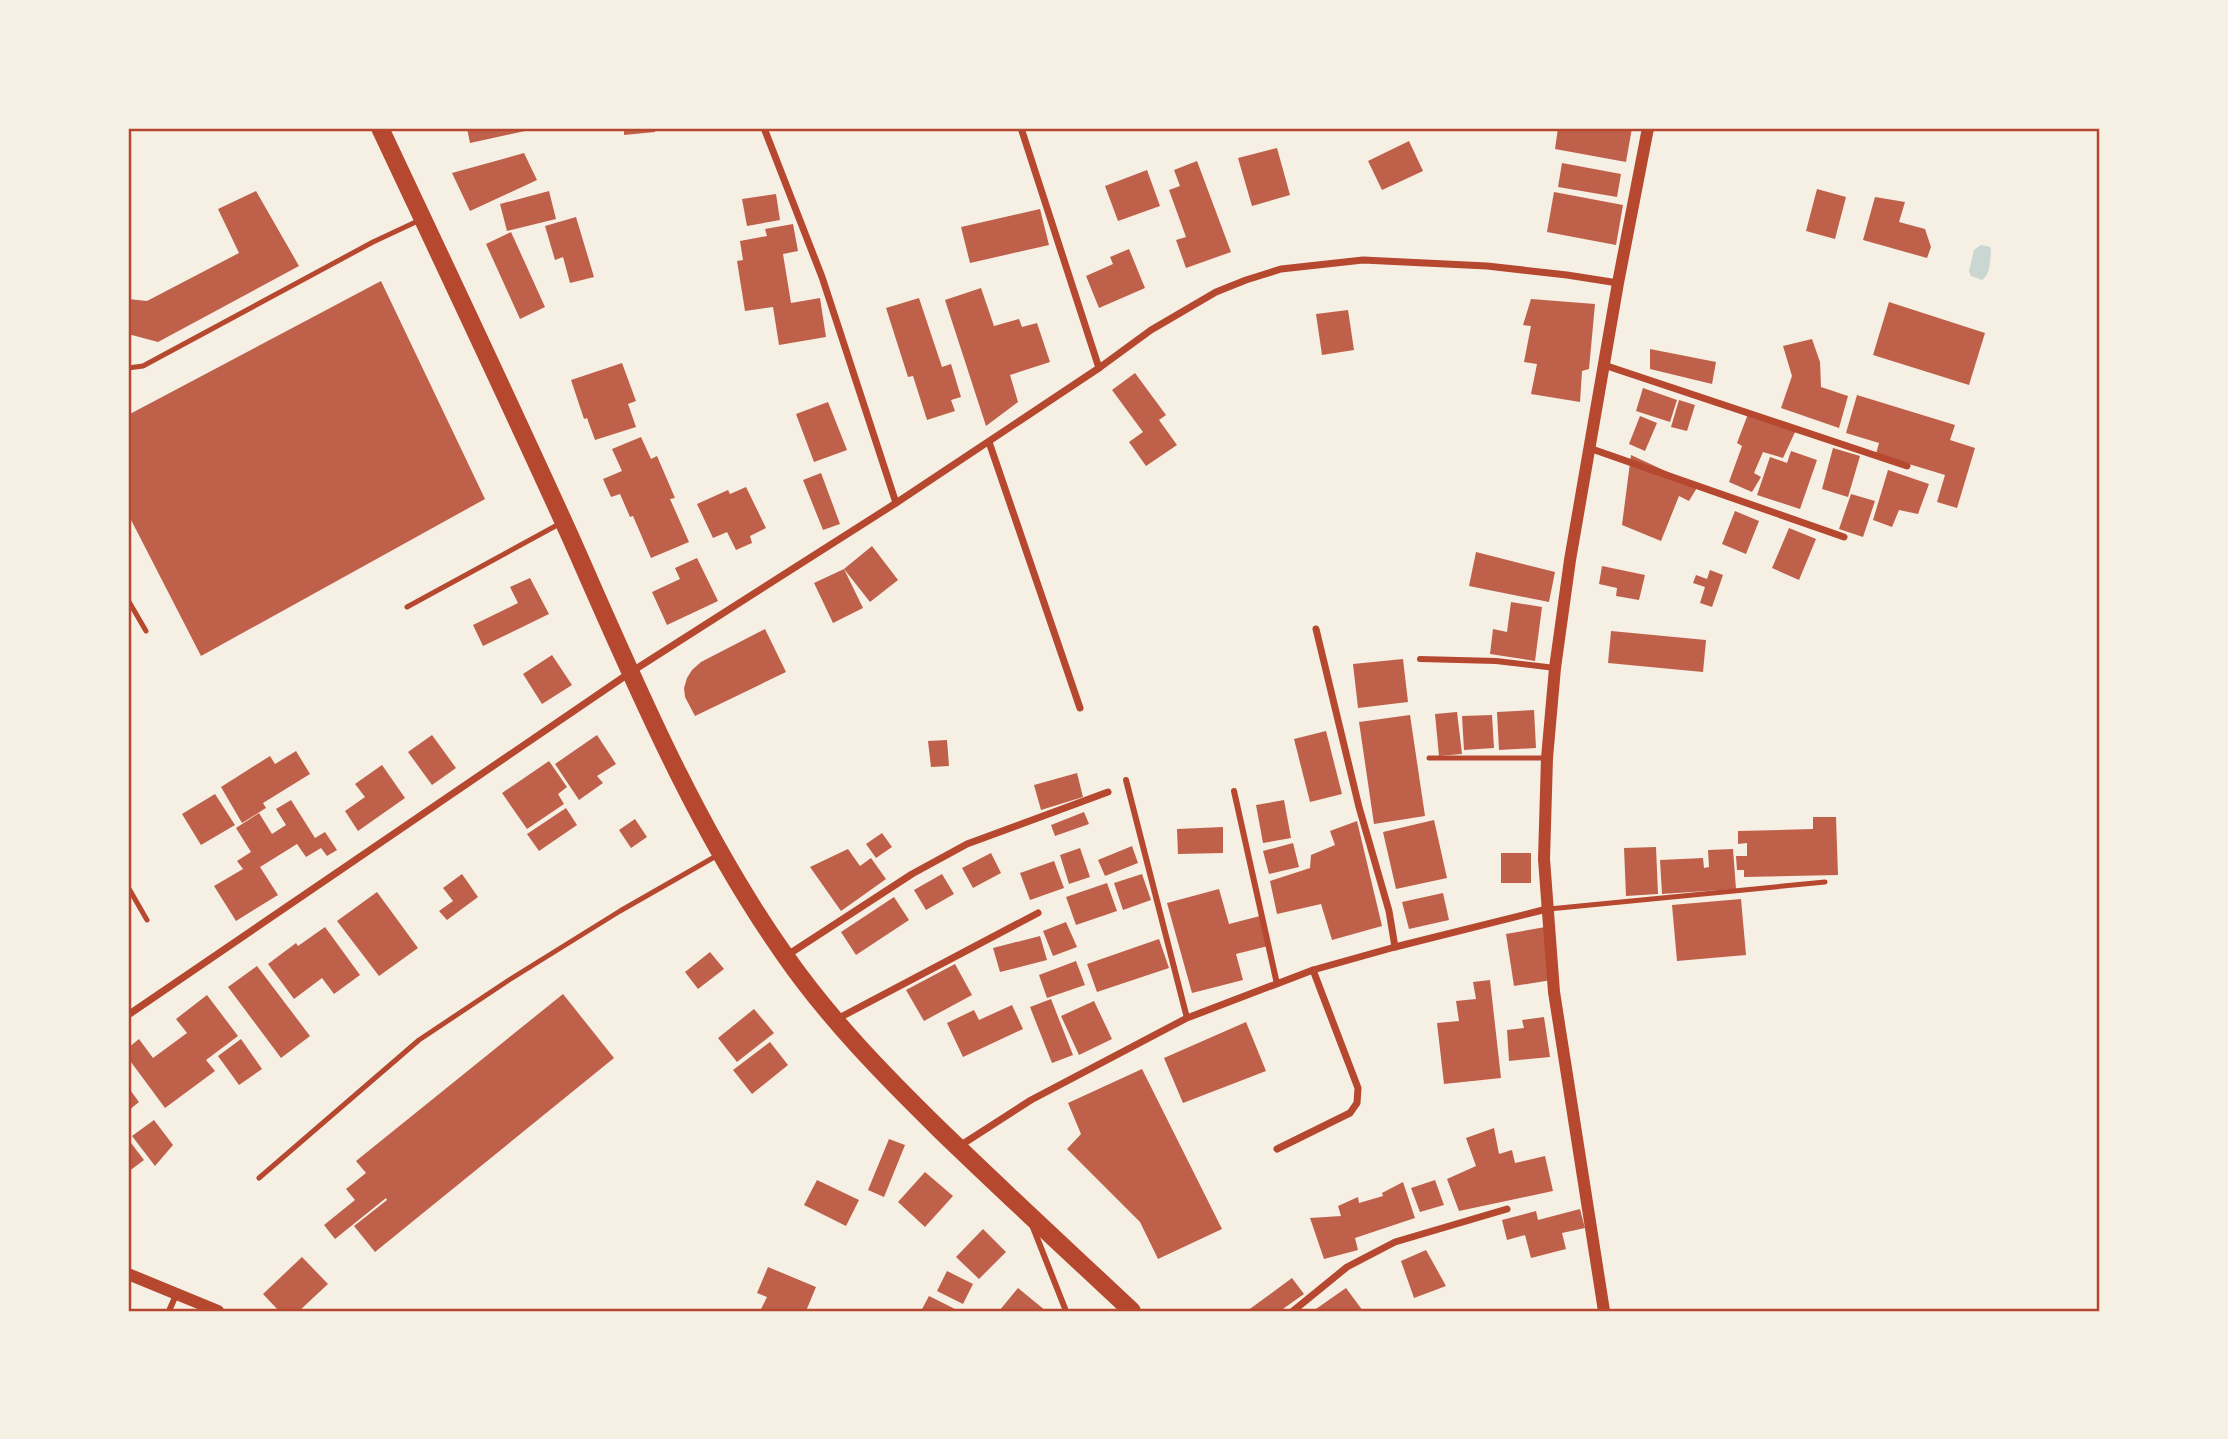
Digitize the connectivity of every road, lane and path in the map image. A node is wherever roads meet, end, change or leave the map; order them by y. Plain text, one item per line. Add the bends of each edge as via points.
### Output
1 (380, 128) edge
2 (764, 128) edge
3 (1021, 128) edge
4 (1648, 128) edge
5 (423, 218) junction
6 (1618, 284) junction
7 (1604, 365) junction
8 (128, 368) edge
9 (1099, 368) junction
10 (989, 442) junction
11 (1589, 448) junction
12 (1907, 466) dead end
13 (896, 503) junction
14 (563, 521) junction
15 (1844, 537) dead end
16 (128, 600) edge
17 (407, 607) dead end
18 (1316, 629) dead end
19 (145, 631) dead end
20 (1420, 659) dead end
21 (1555, 668) junction
22 (631, 672) junction
23 (1080, 708) dead end
24 (1429, 758) dead end
25 (1547, 758) junction
26 (1126, 780) dead end
27 (1234, 791) dead end
28 (1108, 792) dead end
29 (720, 853) junction
30 (1825, 882) dead end
31 (128, 887) edge
32 (1547, 909) junction
33 (1038, 914) dead end
34 (147, 920) dead end
35 (1395, 947) junction
36 (785, 957) junction
37 (1313, 970) junction
38 (1277, 984) junction
39 (128, 1014) edge
40 (1188, 1018) junction
41 (835, 1020) junction
42 (958, 1147) junction
43 (1277, 1149) dead end
44 (259, 1178) dead end
45 (1507, 1209) dead end
46 (1029, 1216) junction
47 (128, 1274) edge
48 (176, 1295) junction
49 (169, 1311) edge
50 (218, 1311) edge
51 (1066, 1311) edge
52 (1132, 1311) edge
53 (1293, 1311) edge
54 (1604, 1311) edge

1 - 5 main road
2 - 13 street via 822,277
3 - 9 street
4 - 6 street
5 - 8 lane via 143,366
5 - 14 main road
6 - 7 street
6 - 9 street via 1420,261 1363,260 1281,269 1246,279 1195,303
7 - 11 street
7 - 12 street
9 - 10 street
10 - 13 street
10 - 23 street
11 - 15 street
11 - 21 street
13 - 22 street
14 - 17 lane
14 - 22 main road
16 - 19 lane
18 - 35 street
20 - 21 street
21 - 25 street
22 - 29 main road
22 - 39 street
24 - 25 lane
25 - 32 street
26 - 40 street
27 - 38 street
28 - 36 street via 967,844 912,873
29 - 36 main road
29 - 44 lane via 520,973 419,1040
30 - 32 lane
31 - 34 lane
32 - 35 street
32 - 54 street via 1554,992
33 - 41 street
35 - 37 street
36 - 41 main road
37 - 38 street
37 - 43 street via 1358,1088 1357,1103 1350,1113
38 - 40 street
40 - 42 street via 1031,1100
41 - 42 main road
42 - 46 main road
45 - 53 street via 1395,1242 1347,1267
46 - 51 street
46 - 52 main road
47 - 48 street
48 - 49 street
48 - 50 street

